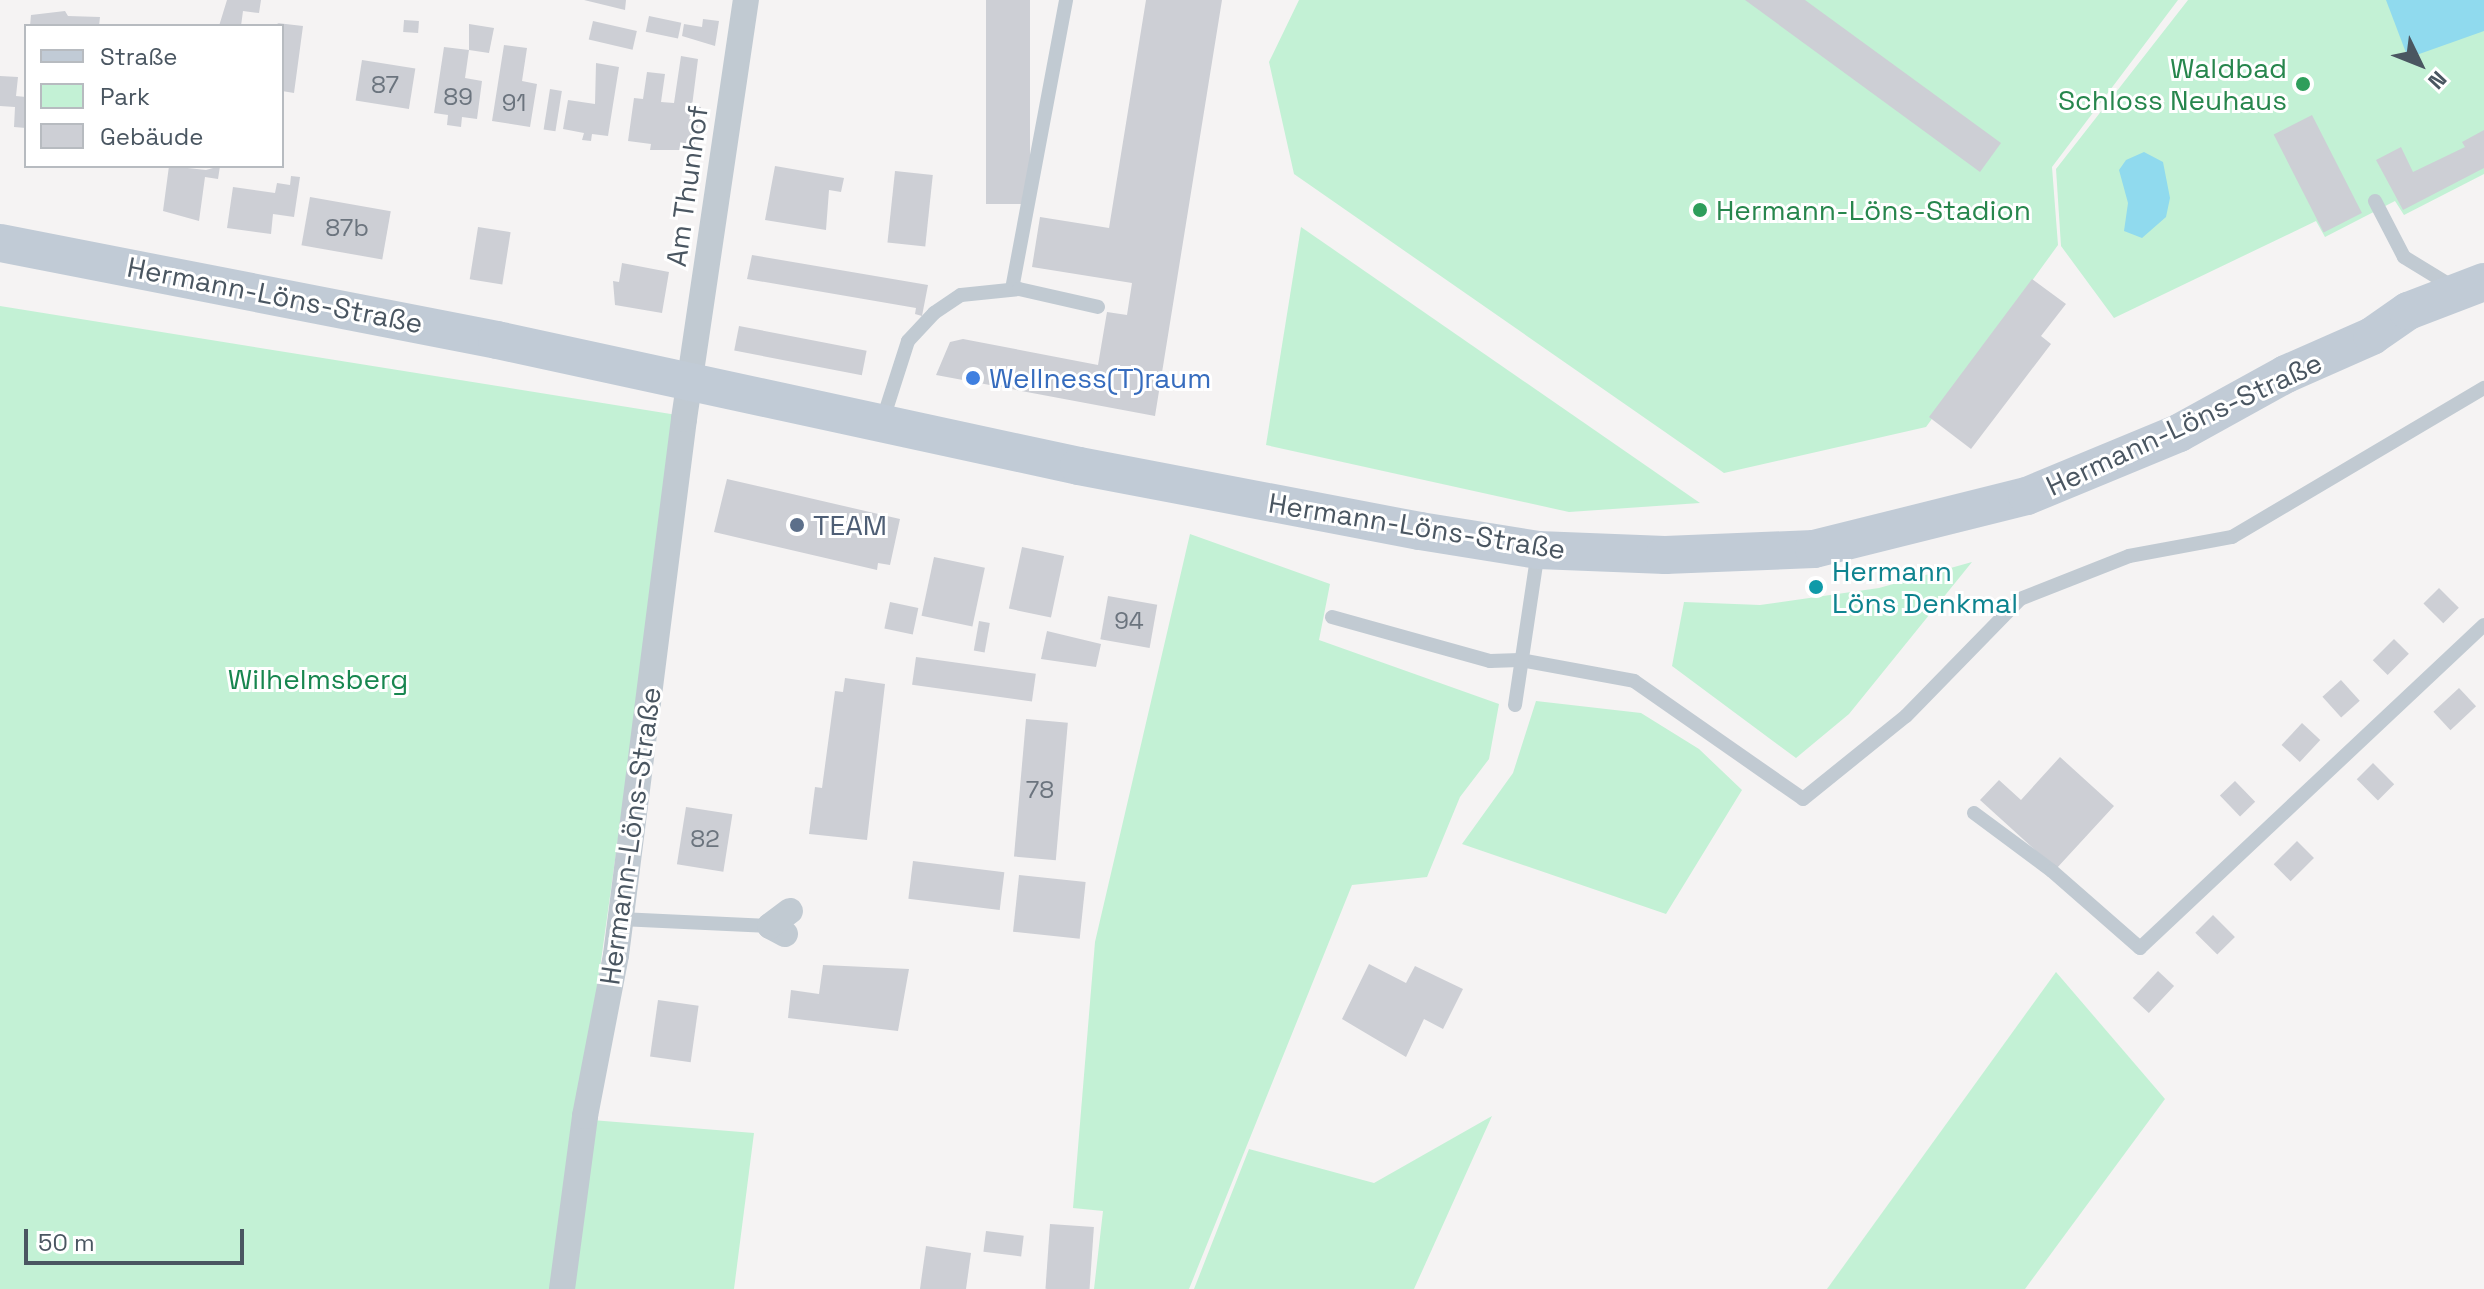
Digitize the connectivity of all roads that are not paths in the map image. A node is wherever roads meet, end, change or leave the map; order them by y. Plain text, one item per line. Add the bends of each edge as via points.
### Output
1 (746, 0) edge
2 (1066, 0) edge
3 (2375, 201) dead end
4 (0, 243) edge
5 (2470, 285) edge
6 (1012, 289) junction
7 (1098, 307) dead end
8 (690, 381) junction
9 (2484, 388) edge
10 (883, 419) junction
11 (1538, 550) junction
12 (1332, 617) dead end
13 (2484, 625) edge
14 (1520, 660) junction
15 (1515, 705) dead end
16 (1974, 813) dead end
17 (620, 919) junction
18 (782, 924) dead end
19 (562, 1289) edge

1 - 8 street, Am Thunhof
2 - 6 lane
3 - 5 lane via 2404,257
4 - 8 street, Hermann-Löns-Straße
5 - 11 street, Hermann-Löns-Straße via 2179,433 2027,496 1971,513 1814,549 1665,555
6 - 7 lane
6 - 10 lane via 961,295 934,313 908,341
8 - 10 street, Hermann-Löns-Straße
8 - 17 street, Hermann-Löns-Straße
9 - 14 lane via 2232,537 2129,556 2020,599 1906,716 1803,799 1634,681
10 - 11 street, Hermann-Löns-Straße via 1079,466
11 - 14 lane
12 - 14 lane via 1490,661
13 - 16 lane via 2140,948 2052,871
14 - 15 lane
17 - 18 lane
17 - 19 street, Hermann-Löns-Straße via 585,1116

